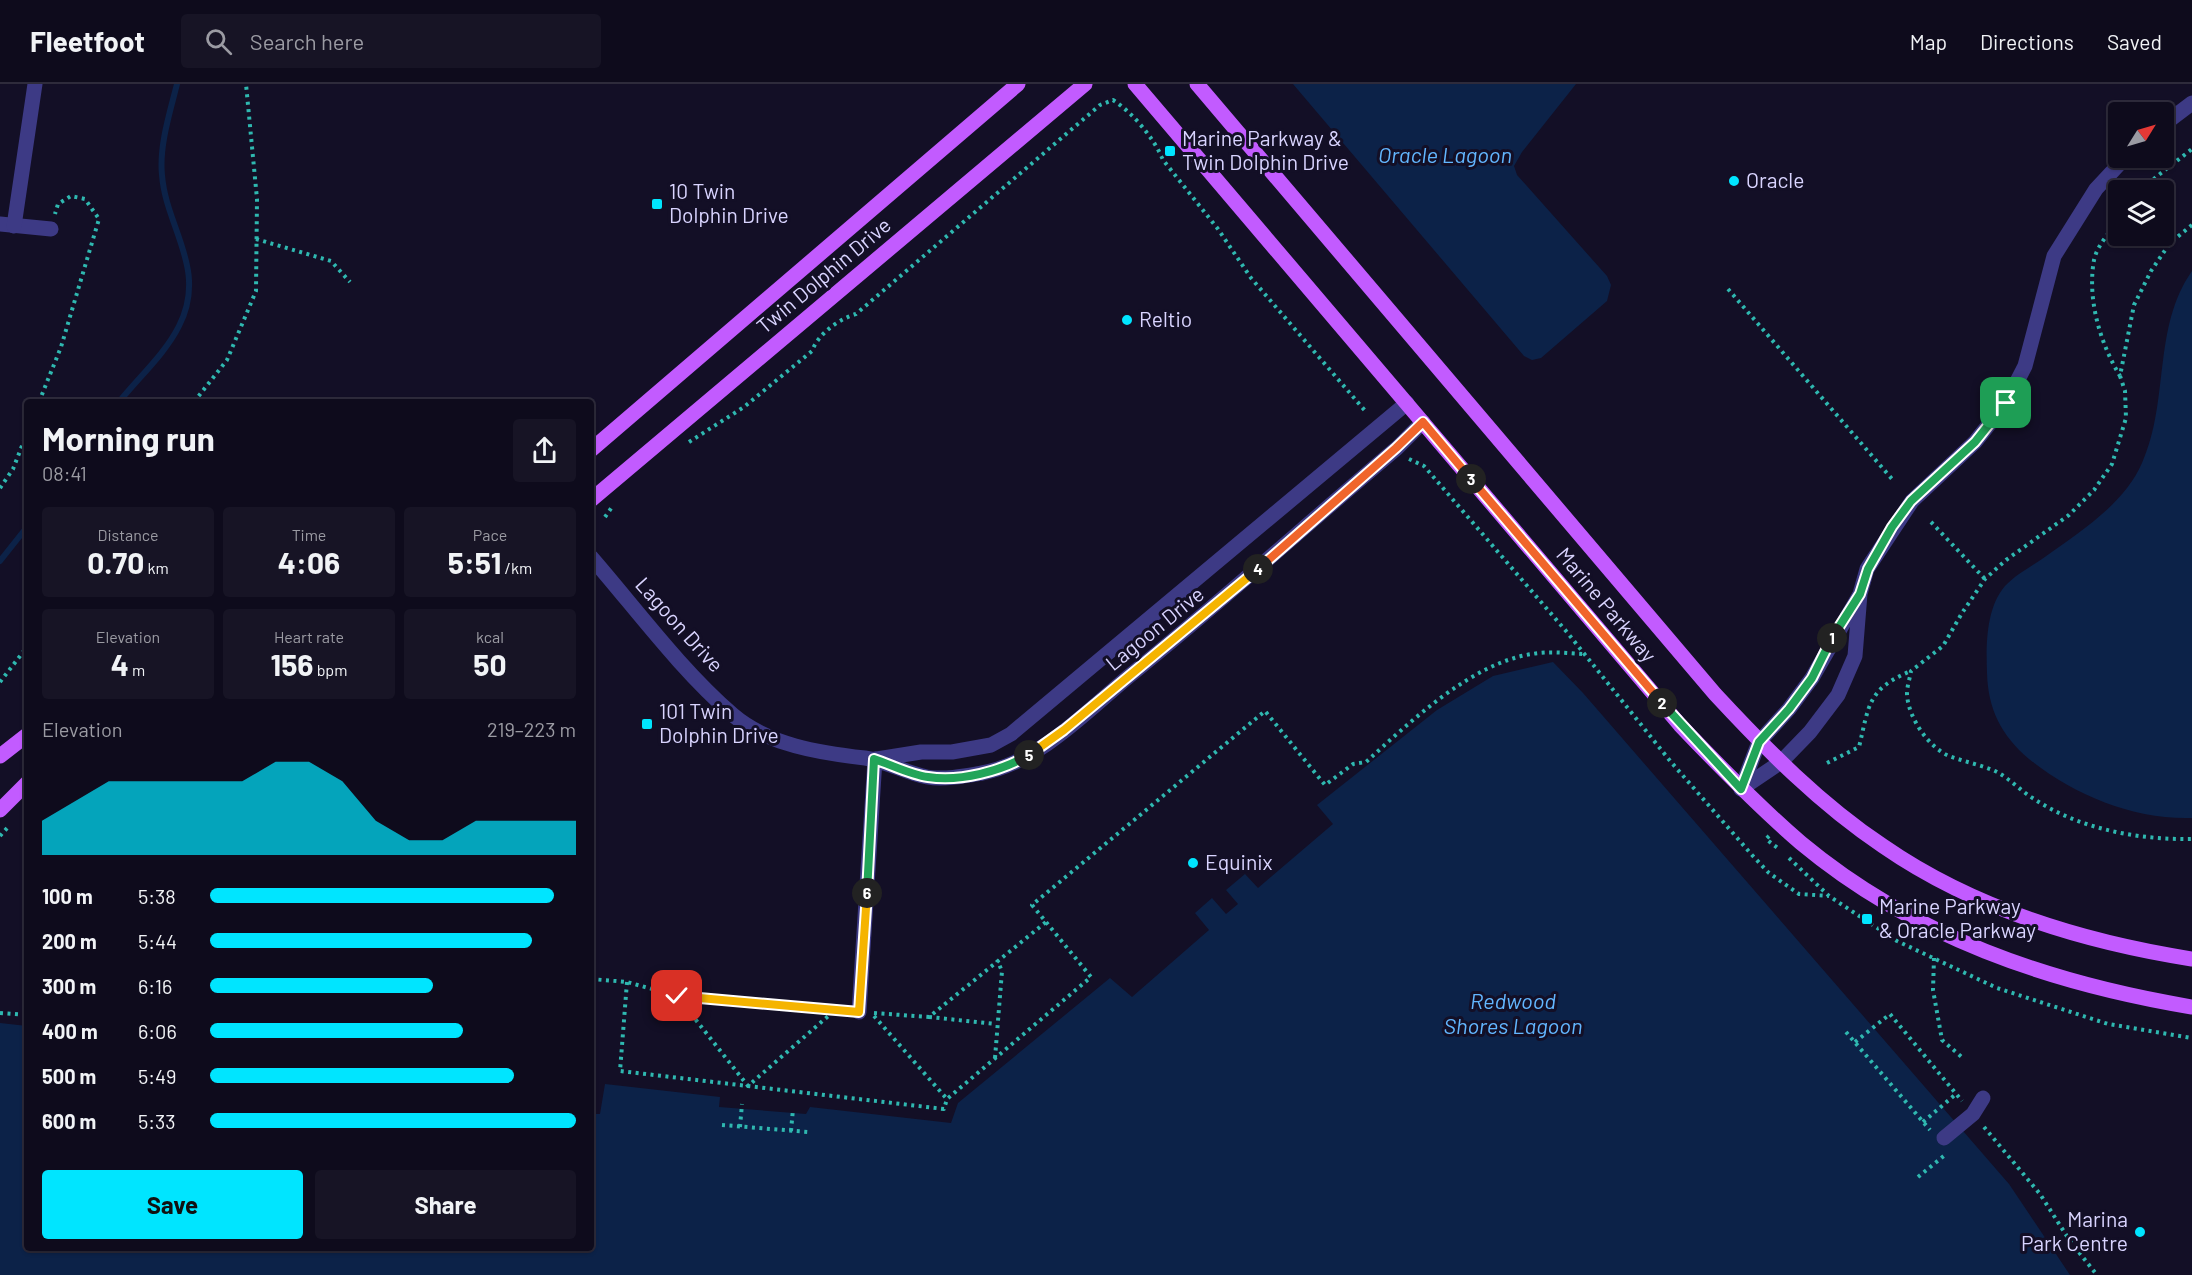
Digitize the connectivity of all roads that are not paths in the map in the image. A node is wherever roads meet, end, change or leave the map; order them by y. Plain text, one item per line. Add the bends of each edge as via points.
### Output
1 (35, 84) edge
2 (1018, 84) edge
3 (1085, 84) edge
4 (1135, 84) edge
5 (1197, 84) edge
6 (2192, 103) edge
7 (2174, 117) edge
8 (2116, 168) edge
9 (7, 225) edge
10 (51, 229) road end
11 (1407, 403) junction
12 (1423, 422) junction
13 (594, 447) edge
14 (594, 497) edge
15 (594, 560) edge
16 (1860, 594) junction
17 (24, 737) edge
18 (1759, 742) junction
19 (0, 756) edge
20 (874, 759) junction
21 (1781, 762) junction
22 (24, 786) edge
23 (1741, 789) junction
24 (0, 810) edge
25 (2192, 959) edge
26 (2192, 1007) edge
27 (866, 1012) road end
28 (1983, 1098) dead end
29 (1938, 1136) road end

1 - 9 street
2 - 13 main road, Twin Dolphin Drive
3 - 14 main road, Twin Dolphin Drive
4 - 11 main road, Marine Parkway
5 - 18 main road, Marine Parkway
6 - 7 street
8 - 16 street via 2096,189 2054,256 2025,366 2006,403 1975,442 1911,501 1868,569
9 - 10 street
11 - 12 main road, Marine Parkway
11 - 20 street, Lagoon Drive via 1011,734 991,745
12 - 20 street, Lagoon Drive via 1206,614 1026,757 986,772 958,777 928,777
12 - 23 main road, Marine Parkway via 1680,725
15 - 20 street, Lagoon Drive via 692,674 734,716 771,737 822,753
16 - 18 street via 1812,678
16 - 21 street via 1855,656 1838,695
17 - 19 main road
18 - 21 main road, Marine Parkway
18 - 23 street
20 - 27 street
21 - 23 street
21 - 25 main road, Marine Parkway via 1832,808 1884,847 1943,881 2065,932
22 - 24 main road
23 - 26 main road, Marine Parkway via 1803,844 1879,898 1922,922 1985,952 2051,976
28 - 29 street via 1973,1114

